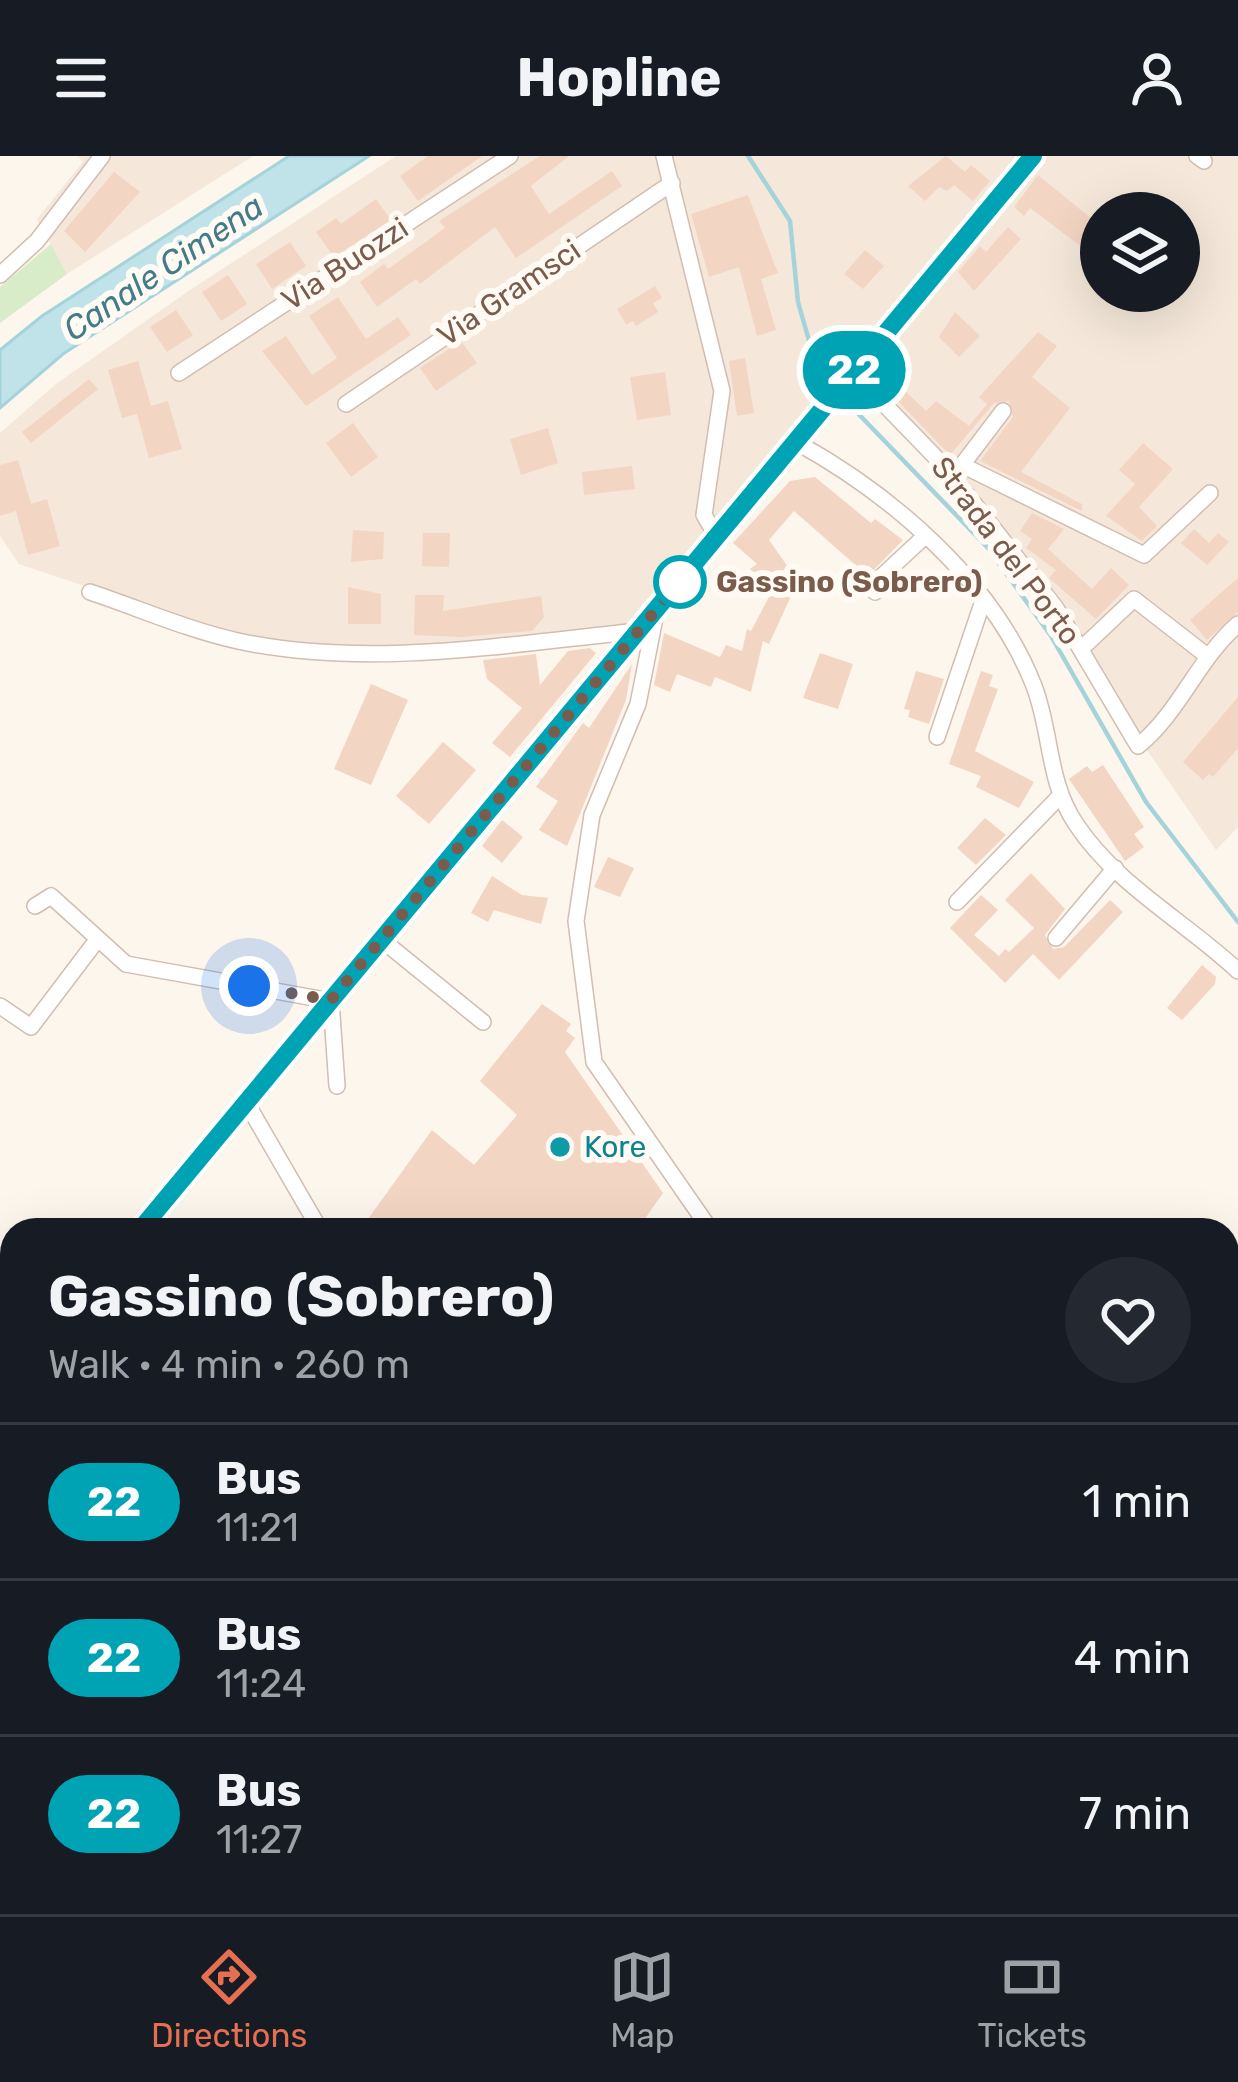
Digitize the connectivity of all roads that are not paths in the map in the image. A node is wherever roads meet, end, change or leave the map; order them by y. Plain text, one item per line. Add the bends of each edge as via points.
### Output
1 (102, 156) edge
2 (510, 156) edge
3 (664, 156) edge
4 (1033, 156) edge
5 (672, 183) junction
6 (0, 275) edge
7 (853, 371) junction
8 (179, 373) dead end
9 (346, 404) dead end
10 (1003, 411) dead end
11 (796, 442) junction
12 (954, 467) junction
13 (1210, 493) dead end
14 (717, 537) junction
15 (924, 537) junction
16 (90, 592) dead end
17 (875, 592) dead end
18 (983, 601) junction
19 (656, 610) junction
20 (1238, 624) edge
21 (639, 631) junction
22 (1081, 649) junction
23 (1206, 655) junction
24 (937, 737) dead end
25 (1060, 796) junction
26 (1114, 868) junction
27 (957, 902) dead end
28 (35, 906) dead end
29 (1055, 938) dead end
30 (97, 940) junction
31 (382, 940) junction
32 (1238, 971) edge
33 (331, 1000) junction
34 (0, 1006) edge
35 (483, 1022) dead end
36 (337, 1086) dead end
37 (246, 1102) junction
38 (150, 1218) edge
39 (313, 1218) edge
40 (703, 1218) edge

1 - 6 street
2 - 8 street, Via Buozzi
3 - 5 street
4 - 7 main road
5 - 9 street, Via Gramsci
5 - 14 street via 722,391 704,515
7 - 11 main road
7 - 12 street, Strada del Porto
10 - 12 street
11 - 14 main road
11 - 15 street via 851,473
12 - 13 street via 1144,555
12 - 22 street, Strada del Porto
14 - 19 main road
15 - 17 street
15 - 18 street
16 - 21 street via 235,641 286,649 440,651
18 - 24 street
18 - 25 street via 1035,689
19 - 21 main road
19 - 40 street via 638,704 592,815 576,921 594,1062
20 - 23 street
21 - 31 main road
22 - 23 street via 1134,599
22 - 23 street, Strada del Porto via 1138,746 1159,730
25 - 26 street
25 - 27 street
26 - 29 street
26 - 32 street
28 - 30 street via 51,896
30 - 33 street via 126,964
30 - 34 street via 31,1027
31 - 33 main road
31 - 35 street
33 - 36 street
33 - 37 main road
37 - 38 main road
37 - 39 street

